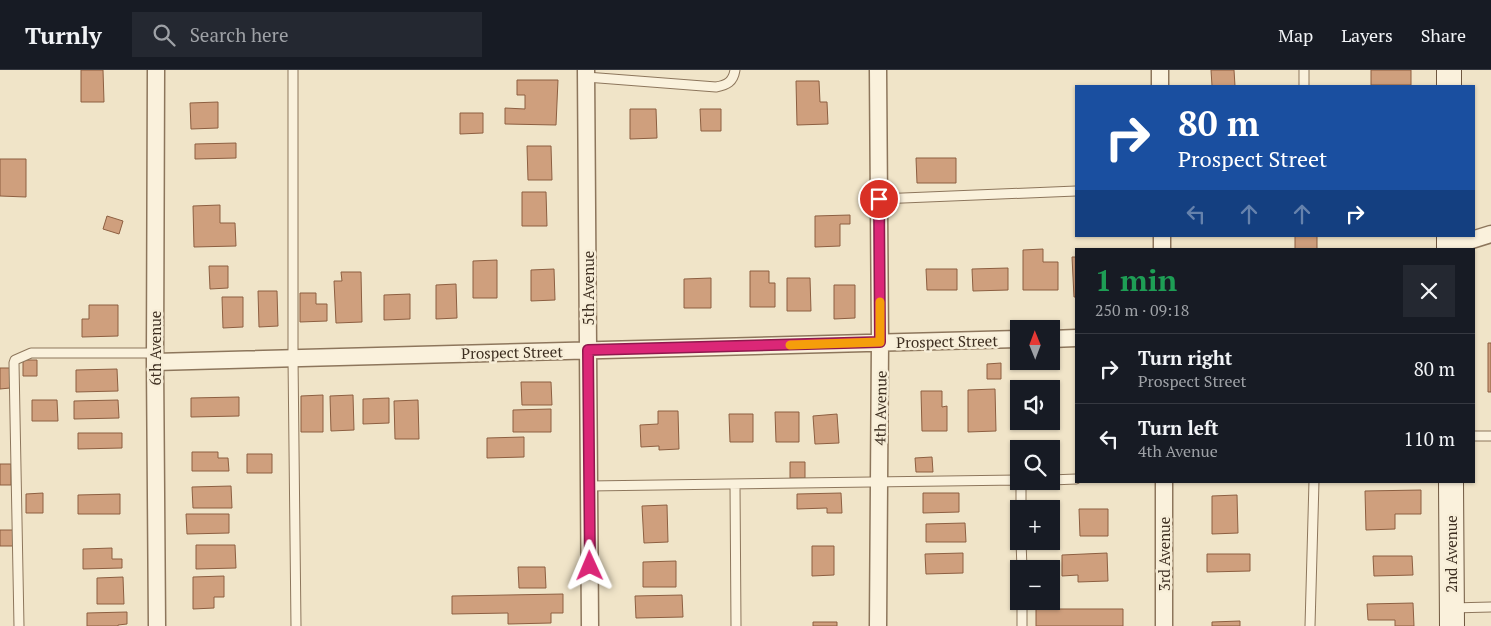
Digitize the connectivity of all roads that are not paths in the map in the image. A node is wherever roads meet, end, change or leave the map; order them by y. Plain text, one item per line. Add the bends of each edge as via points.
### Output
1 (156, 70) edge
2 (292, 70) edge
3 (735, 70) edge
4 (878, 70) edge
5 (1160, 70) edge
6 (1304, 70) edge
7 (1449, 70) edge
8 (586, 73) edge
9 (1160, 85) edge
10 (1304, 85) edge
11 (1449, 85) edge
12 (1075, 191) edge
13 (879, 199) junction
14 (1491, 234) edge
15 (1449, 244) edge
16 (1075, 338) edge
17 (1010, 339) edge
18 (1060, 339) edge
19 (880, 342) junction
20 (588, 350) junction
21 (155, 357) junction
22 (293, 358) junction
23 (1475, 436) edge
24 (1491, 436) edge
25 (1075, 479) edge
26 (1060, 480) edge
27 (1010, 481) edge
28 (879, 482) junction
29 (1164, 483) edge
30 (1314, 483) edge
31 (1451, 483) edge
32 (735, 484) junction
33 (589, 486) junction
34 (1491, 607) edge
35 (1022, 610) edge
36 (1452, 617) edge
37 (19, 626) edge
38 (158, 626) edge
39 (296, 626) edge
40 (590, 626) edge
41 (736, 626) edge
42 (878, 626) edge
43 (1022, 626) edge
44 (1164, 626) edge
45 (1310, 626) edge

1 - 21 street, 6th Avenue
2 - 22 lane
3 - 8 lane via 732,80 716,87
4 - 13 street, 4th Avenue
5 - 9 street
6 - 10 lane
7 - 11 street
8 - 20 street, 5th Avenue
12 - 13 lane
13 - 19 street, 4th Avenue
14 - 15 street
16 - 18 street
17 - 19 street, Prospect Street
19 - 20 street, Prospect Street
19 - 28 street, 4th Avenue
20 - 22 street, Prospect Street
20 - 33 street, 5th Avenue
21 - 22 street, Prospect Street
21 - 37 lane via 31,353 15,360
21 - 38 street, 6th Avenue
22 - 39 lane
23 - 24 lane
25 - 26 lane
27 - 28 lane
28 - 32 lane
28 - 42 street, 4th Avenue
29 - 44 street, 3rd Avenue
30 - 45 lane
31 - 36 street, 2nd Avenue
32 - 33 lane
32 - 41 lane
33 - 40 street, 5th Avenue
34 - 36 lane
35 - 43 lane

